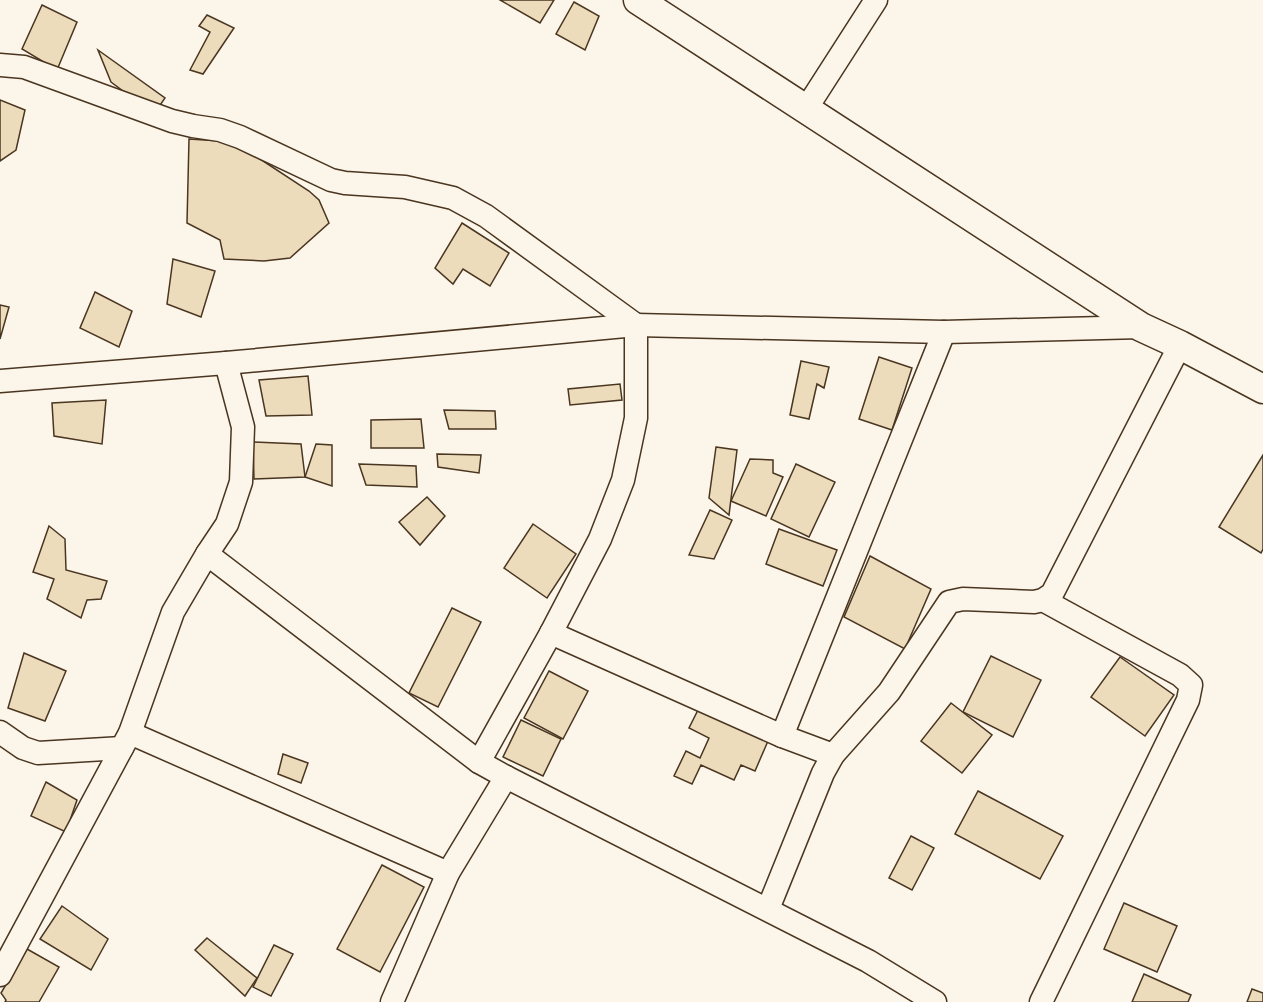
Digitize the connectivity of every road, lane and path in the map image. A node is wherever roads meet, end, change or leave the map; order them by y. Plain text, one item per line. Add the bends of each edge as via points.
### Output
1 (638, 0) edge
2 (876, 0) edge
3 (0, 65) edge
4 (806, 109) junction
5 (636, 325) junction
6 (1141, 327) junction
7 (944, 332) junction
8 (1180, 345) junction
9 (226, 363) junction
10 (0, 381) edge
11 (1263, 389) edge
12 (207, 554) junction
13 (1043, 600) junction
14 (551, 633) junction
15 (0, 732) edge
16 (782, 736) junction
17 (126, 741) junction
18 (833, 755) junction
19 (479, 762) junction
20 (506, 777) junction
21 (448, 873) junction
22 (768, 909) junction
23 (0, 975) edge
24 (392, 1002) edge
25 (935, 1002) edge
26 (1041, 1002) edge

1 - 4 street
2 - 4 street
3 - 5 street via 24,67 172,121 220,129 331,180 405,187 453,198 486,216
4 - 6 street
5 - 7 street
5 - 9 street
5 - 14 street via 636,418 623,480 600,539
6 - 7 street
6 - 8 street
7 - 16 street
8 - 11 street
8 - 13 street via 1052,594
9 - 10 street
9 - 12 street via 243,427 241,482 226,524
12 - 17 street via 174,612
12 - 19 street
13 - 18 street via 949,602 889,692
13 - 26 street via 1180,675 1191,686 1188,700
14 - 16 street
14 - 19 street
15 - 17 street via 38,753
16 - 18 street
17 - 21 street
17 - 23 street
18 - 22 street
19 - 20 street
20 - 21 street
20 - 22 street
21 - 24 street
22 - 25 street via 868,961

